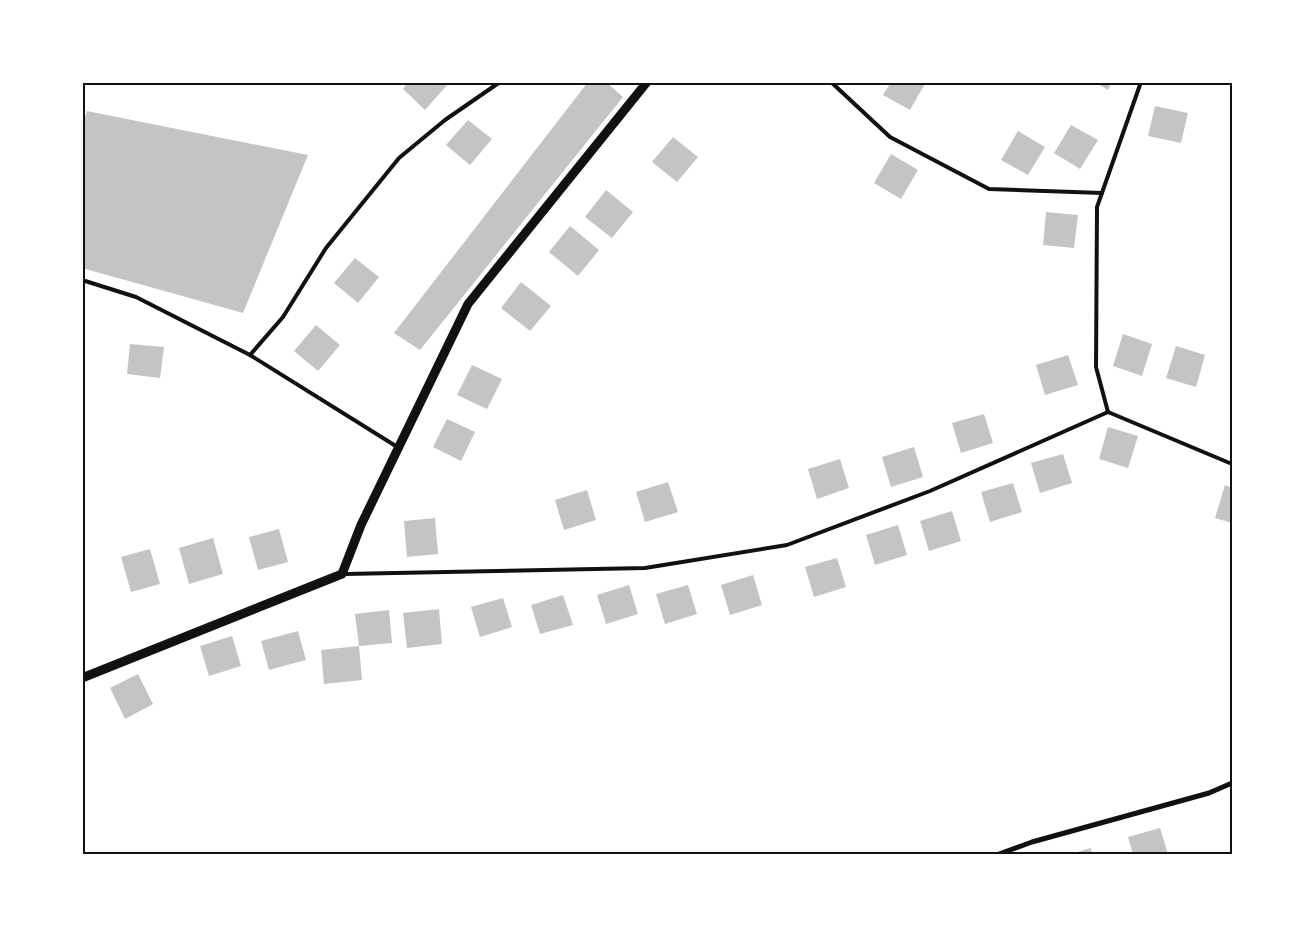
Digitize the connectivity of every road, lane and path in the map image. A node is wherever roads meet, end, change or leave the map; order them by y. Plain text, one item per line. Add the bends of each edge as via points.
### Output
1 (500, 82) edge
2 (647, 82) edge
3 (831, 82) edge
4 (1141, 82) edge
5 (1102, 193) junction
6 (82, 280) edge
7 (250, 355) junction
8 (1108, 412) junction
9 (399, 448) junction
10 (1232, 464) edge
11 (342, 574) junction
12 (82, 678) edge
13 (1232, 783) edge
14 (999, 854) edge

1 - 7 lane via 445,120 399,158 326,248 282,317
2 - 9 street via 468,304
3 - 5 lane via 890,137 989,188
4 - 5 lane
5 - 8 lane via 1097,207 1096,367
6 - 7 lane via 136,297
7 - 9 lane
8 - 10 lane
8 - 11 lane via 930,491 787,546 645,568
9 - 11 street via 361,525
11 - 12 street
13 - 14 street via 1210,793

